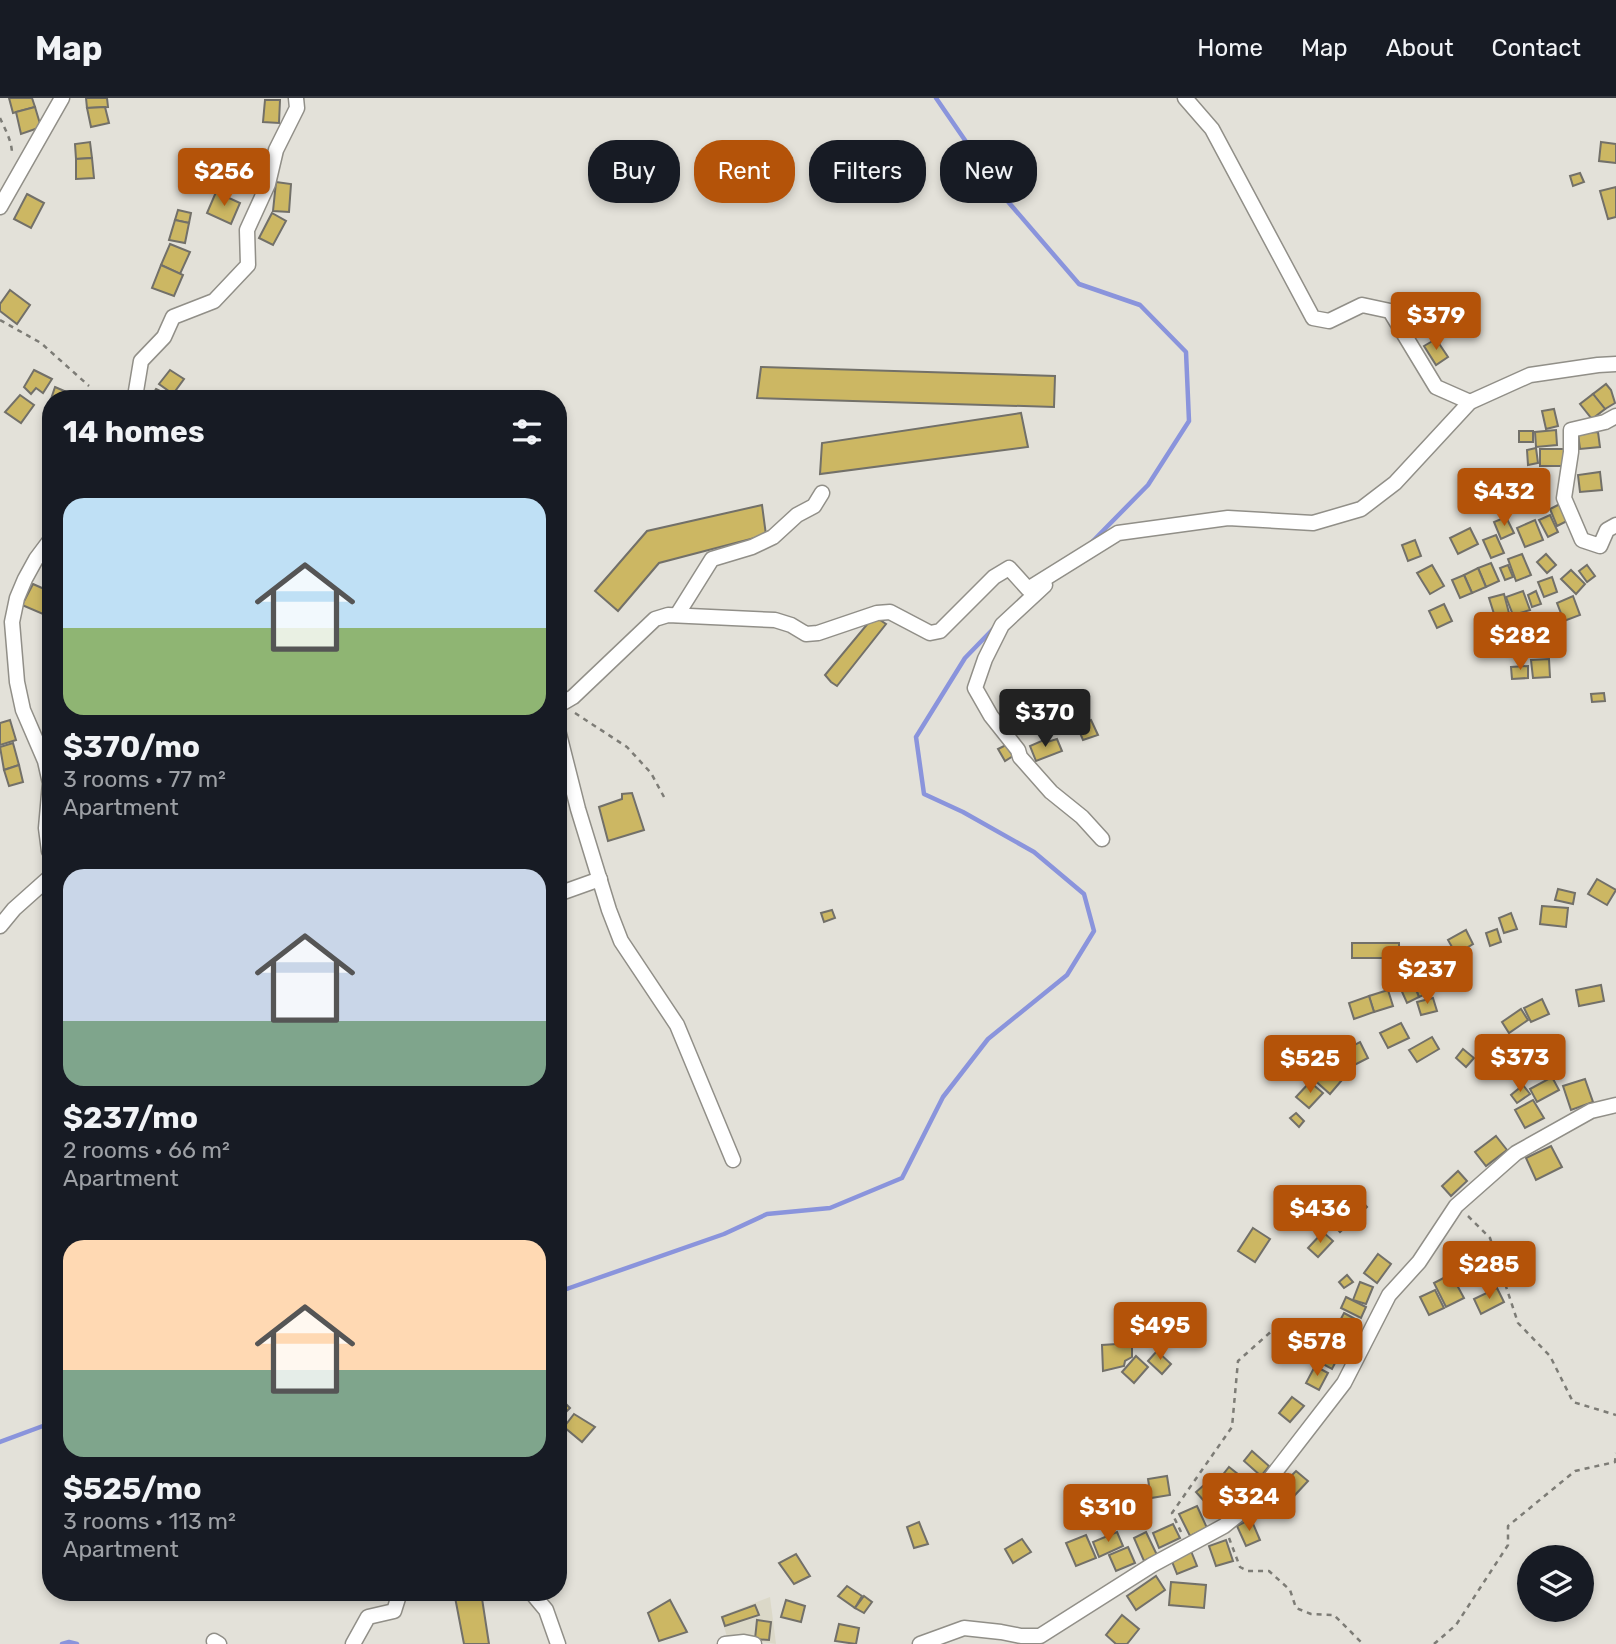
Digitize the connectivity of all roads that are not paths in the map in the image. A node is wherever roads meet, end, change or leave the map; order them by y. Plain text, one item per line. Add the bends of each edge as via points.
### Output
1 (62, 98) edge
2 (296, 98) edge
3 (1185, 98) edge
4 (0, 207) edge
5 (1616, 364) edge
6 (136, 390) edge
7 (1469, 402) junction
8 (1616, 416) edge
9 (822, 493) dead end
10 (1616, 525) edge
11 (42, 551) edge
12 (1081, 556) junction
13 (677, 615) junction
14 (567, 700) edge
15 (42, 754) edge
16 (567, 766) edge
17 (1102, 839) dead end
18 (600, 879) junction
19 (42, 884) edge
20 (567, 891) edge
21 (0, 926) edge
22 (1616, 1105) edge
23 (733, 1160) dead end
24 (397, 1601) edge
25 (538, 1601) edge
26 (1042, 1640) edge
27 (353, 1644) edge
28 (558, 1644) edge
29 (725, 1644) edge
30 (754, 1644) edge
31 (920, 1644) edge

1 - 4 street
2 - 6 street via 297,108 276,150 268,184 247,230 248,265 214,301 173,317 164,337 141,361
3 - 7 street via 1212,129 1313,318 1329,321 1363,305 1390,311 1436,387
5 - 7 street via 1530,375
7 - 12 street via 1395,483 1361,509 1313,523 1228,518 1118,533
8 - 10 street via 1572,430 1564,498 1582,540 1600,546 1607,530
9 - 13 street via 814,506 773,537 712,559
11 - 15 street via 24,579 12,622 23,710
12 - 13 street via 1028,589 1009,568 940,631 930,633 890,612 806,634 775,620
12 - 17 street via 1002,625 975,688 1020,757
13 - 14 street via 655,619
16 - 18 street
18 - 20 street
18 - 23 street via 621,941 677,1025
19 - 21 street
22 - 26 street via 1591,1111 1516,1153 1455,1206 1419,1262 1389,1295 1345,1383 1249,1506
24 - 27 street via 394,1611 368,1617
25 - 28 street
26 - 31 street via 964,1628
29 - 30 street

